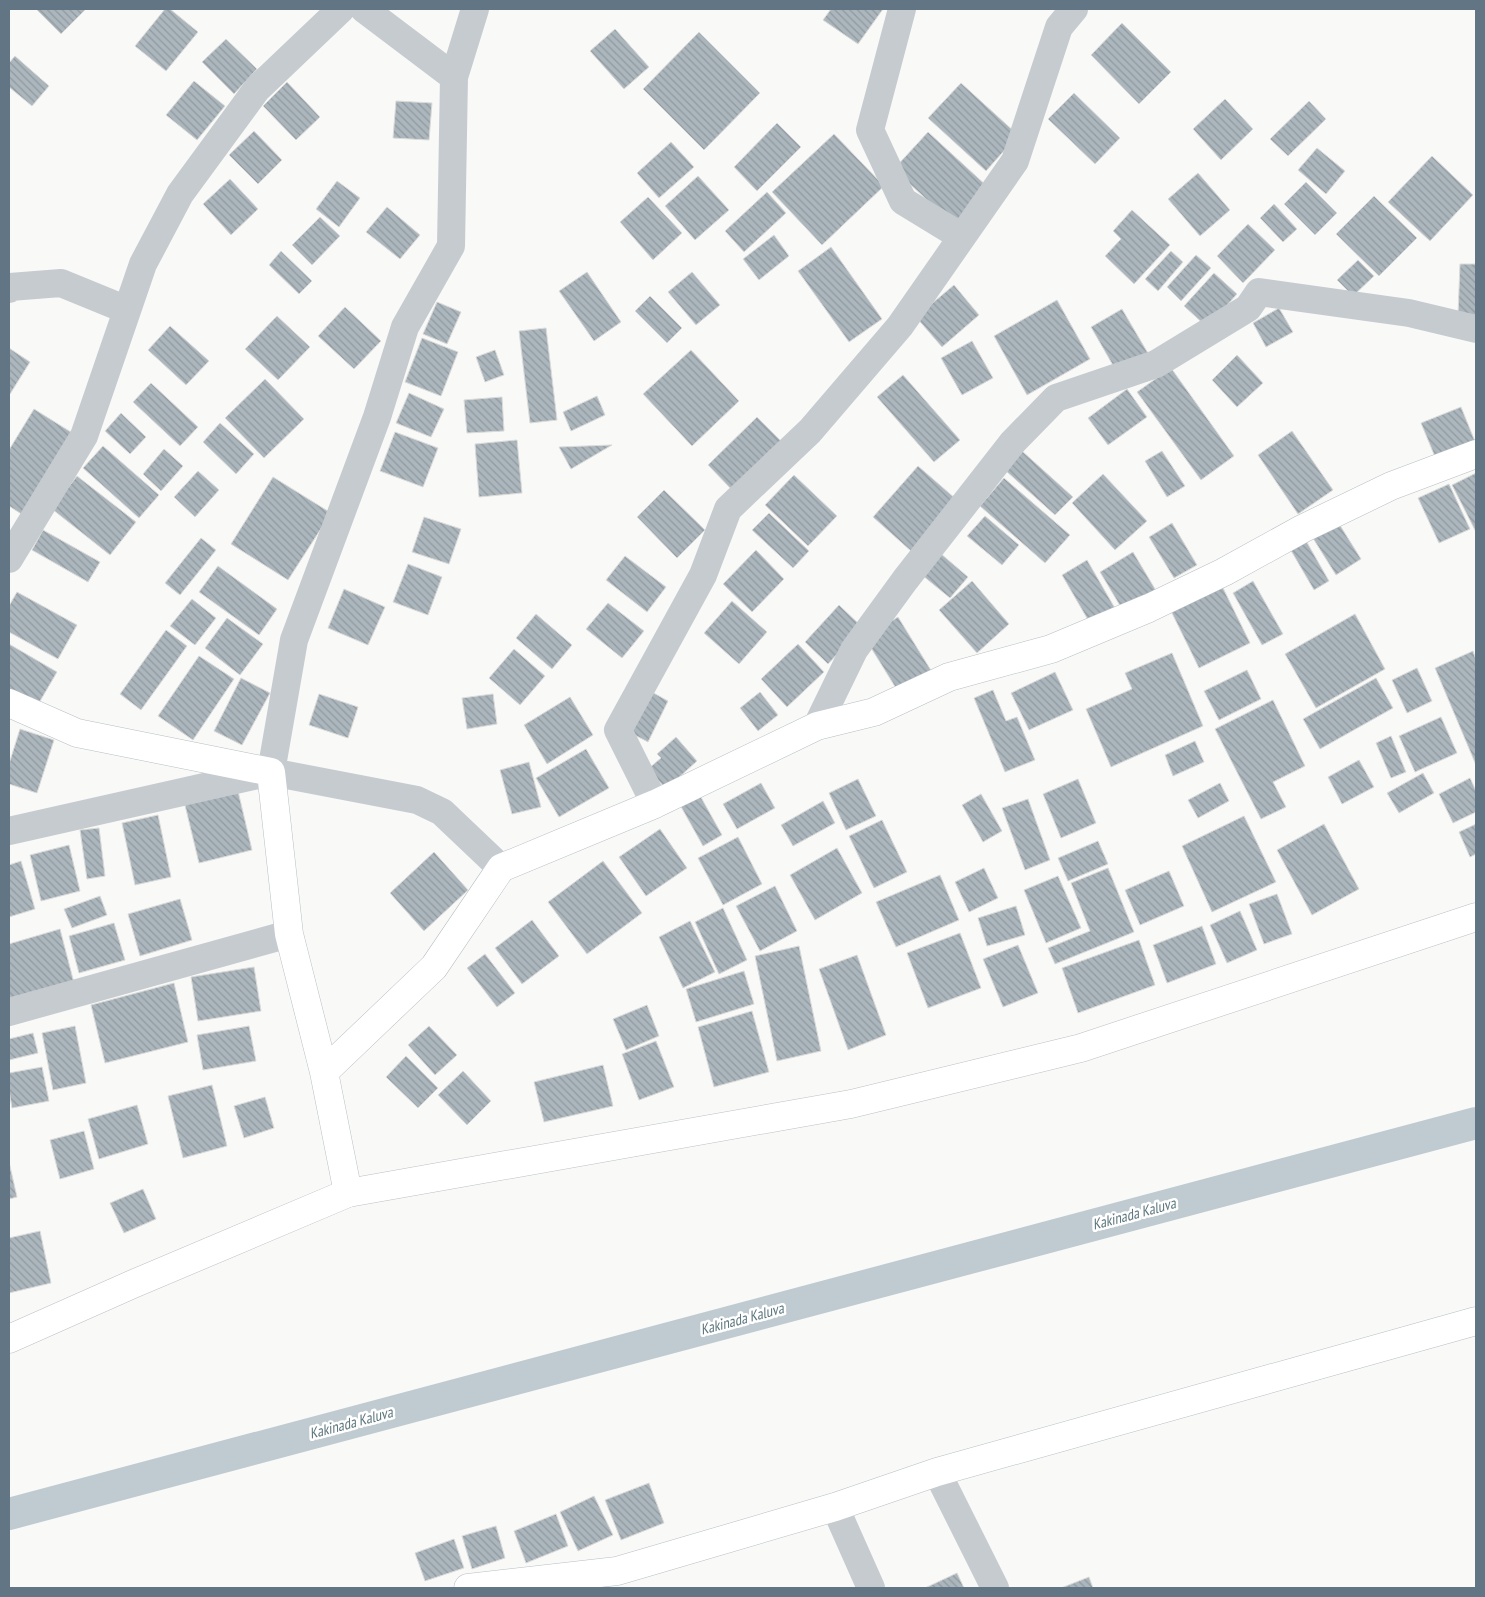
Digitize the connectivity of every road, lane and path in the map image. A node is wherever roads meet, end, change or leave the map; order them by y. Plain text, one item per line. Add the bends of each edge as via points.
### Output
1 (340, 9) edge
2 (364, 9) edge
3 (475, 9) edge
4 (902, 9) edge
5 (1074, 9) edge
6 (454, 77) junction
7 (962, 237) junction
8 (9, 289) edge
9 (127, 310) junction
10 (1476, 329) edge
11 (1476, 454) edge
12 (9, 559) edge
13 (9, 703) edge
14 (818, 726) junction
15 (271, 772) junction
16 (655, 804) junction
17 (9, 831) edge
18 (501, 868) junction
19 (1476, 917) edge
20 (289, 934) junction
21 (9, 1012) edge
22 (324, 1072) junction
23 (348, 1193) junction
24 (1476, 1321) edge
25 (9, 1339) edge
26 (937, 1472) junction
27 (835, 1507) junction
28 (621, 1579) edge
29 (468, 1588) edge
30 (871, 1588) edge
31 (994, 1588) edge

1 - 9 street via 257,89 180,194 143,264
2 - 6 street
3 - 6 street
4 - 7 street via 870,130 903,201
5 - 7 street via 1059,27 1015,162
6 - 15 street via 451,246 405,327 377,417 294,640
7 - 16 street via 900,326 842,394 810,431 728,508 703,575 618,730
8 - 9 street via 61,283
9 - 12 street via 84,436
10 - 14 street via 1409,313 1259,292 1248,308 1156,364 1056,398 1013,442 854,650
11 - 14 main road via 1391,486 1302,529 1224,572 1060,646 949,676 874,712
13 - 15 main road via 77,734
14 - 16 main road
15 - 17 street
15 - 18 street via 417,800 442,812
15 - 20 main road
16 - 18 main road
18 - 22 main road via 434,967
19 - 23 main road via 1072,1050 851,1104
20 - 21 street
20 - 22 main road
22 - 23 main road
23 - 25 main road
24 - 26 main road
26 - 27 main road
26 - 31 street
27 - 28 main road
27 - 30 street
28 - 29 main road

